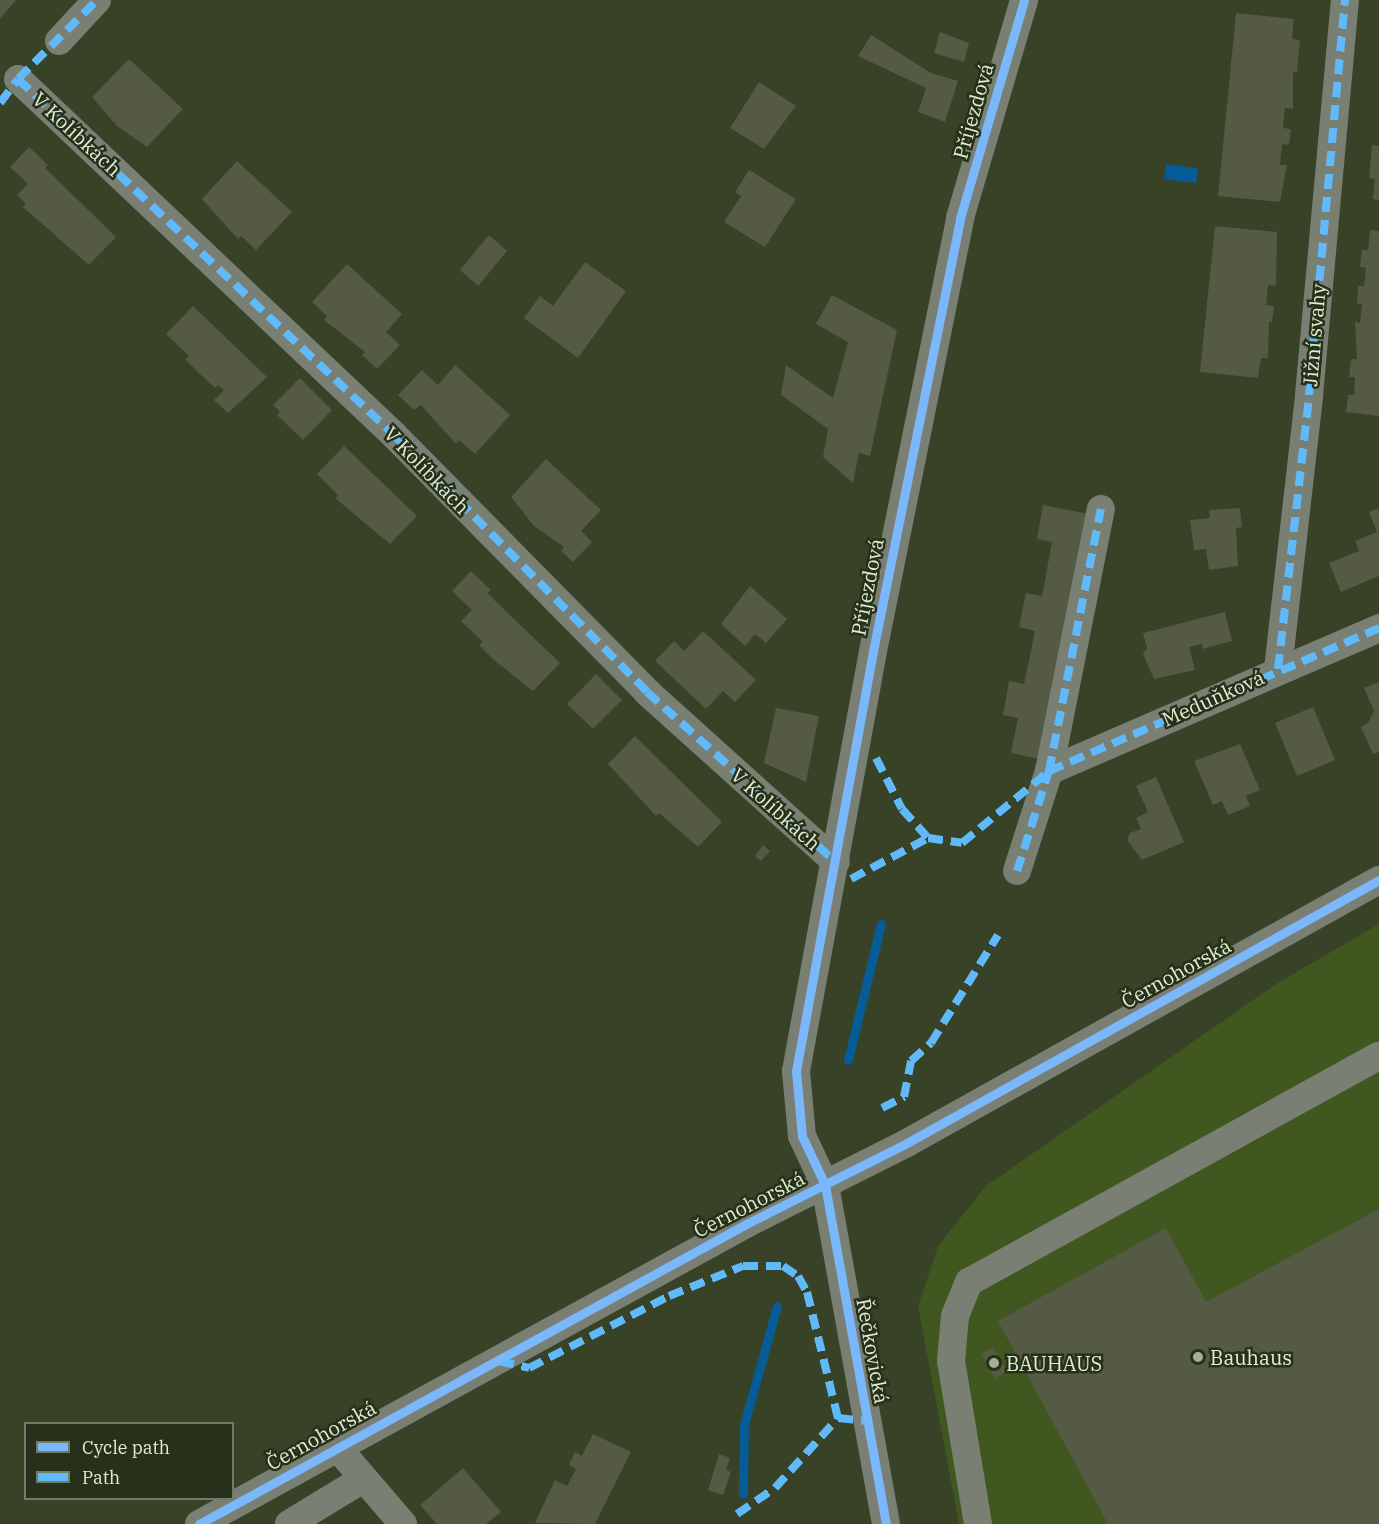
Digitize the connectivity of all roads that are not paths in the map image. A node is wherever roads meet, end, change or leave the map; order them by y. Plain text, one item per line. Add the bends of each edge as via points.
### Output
1 (97, 0) edge
2 (1024, 0) edge
3 (1345, 0) edge
4 (59, 41) dead end
5 (18, 79) dead end
6 (1101, 509) dead end
7 (1379, 628) edge
8 (1278, 669) junction
9 (1049, 771) junction
10 (836, 862) junction
11 (1017, 871) dead end
12 (1379, 880) edge
13 (1379, 1056) edge
14 (825, 1185) junction
15 (336, 1446) junction
16 (363, 1479) junction
17 (199, 1524) edge
18 (289, 1524) edge
19 (403, 1524) edge
20 (886, 1524) edge
21 (978, 1524) edge

1 - 4 street
2 - 10 street, Příjezdová via 960,218 873,651
3 - 8 street, Jižní svahy via 1309,396
5 - 10 street, V Kolíbkách via 394,435 647,692
6 - 9 street
7 - 8 street, Meduňková
8 - 9 street, Meduňková
9 - 11 street
10 - 14 street, Příjezdová via 796,1071 802,1136
12 - 14 street, Černohorská
13 - 21 street via 975,1276 960,1295 952,1338 952,1380
14 - 15 street, Černohorská
14 - 20 street, Řečkovická
15 - 16 street, Černohorská
15 - 17 street, Černohorská
16 - 18 street
16 - 19 street, Černohorská

